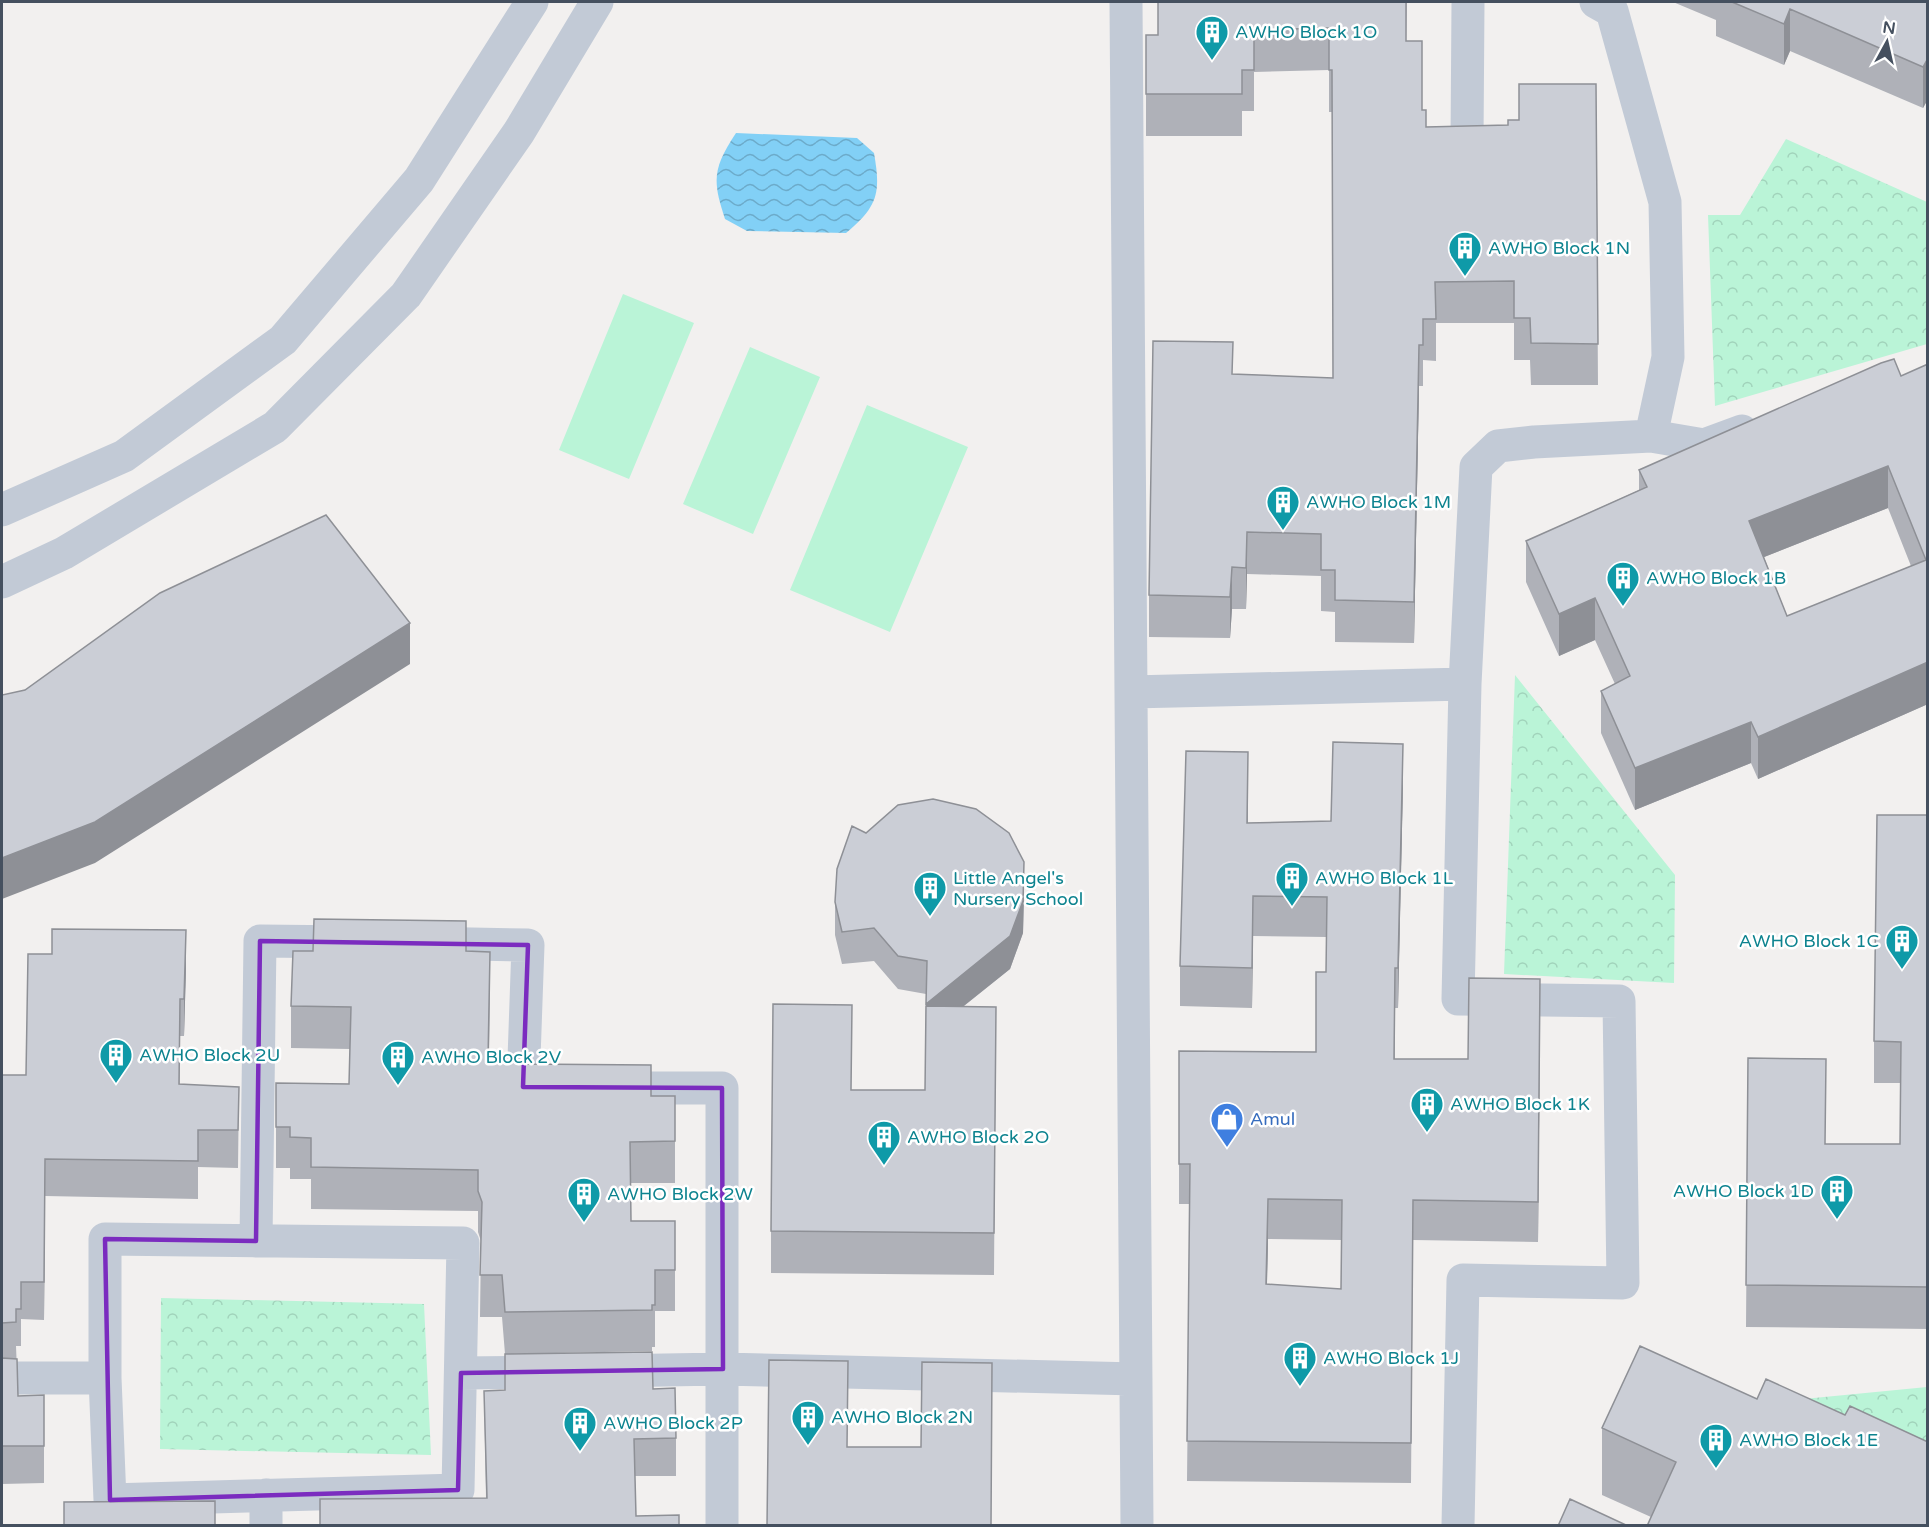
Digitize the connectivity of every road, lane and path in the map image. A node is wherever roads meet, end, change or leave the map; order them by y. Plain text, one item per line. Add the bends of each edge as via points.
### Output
1 (532, 2) edge
2 (597, 2) edge
3 (1126, 2) edge
4 (1468, 2) edge
5 (1596, 2) edge
6 (1467, 141) edge
7 (1770, 421) edge
8 (1651, 436) junction
9 (2, 510) edge
10 (2, 582) edge
11 (1465, 684) junction
12 (1131, 692) junction
13 (256, 1241) junction
14 (723, 1370) junction
15 (461, 1373) junction
16 (2, 1378) edge
17 (105, 1378) junction
18 (1136, 1379) junction
19 (266, 1510) edge
20 (722, 1526) edge
21 (1137, 1526) edge
22 (1458, 1526) edge

1 - 9 street via 419,180 283,340 124,456
2 - 10 street via 519,132 406,296 275,427 64,553
3 - 12 street
4 - 6 street
5 - 8 street via 1612,11 1665,202 1668,357
7 - 8 street via 1704,445
8 - 11 street via 1498,447 1476,466
11 - 12 street
11 - 22 street via 1458,999 1619,1001 1623,1283 1463,1280
12 - 18 street
13 - 14 street via 260,940 528,945 523,1087 722,1088
13 - 15 street via 463,1243
13 - 17 street via 105,1239
14 - 15 street
14 - 18 street
14 - 20 street
15 - 19 street via 458,1490
16 - 17 street
17 - 19 street via 110,1500
18 - 21 street

